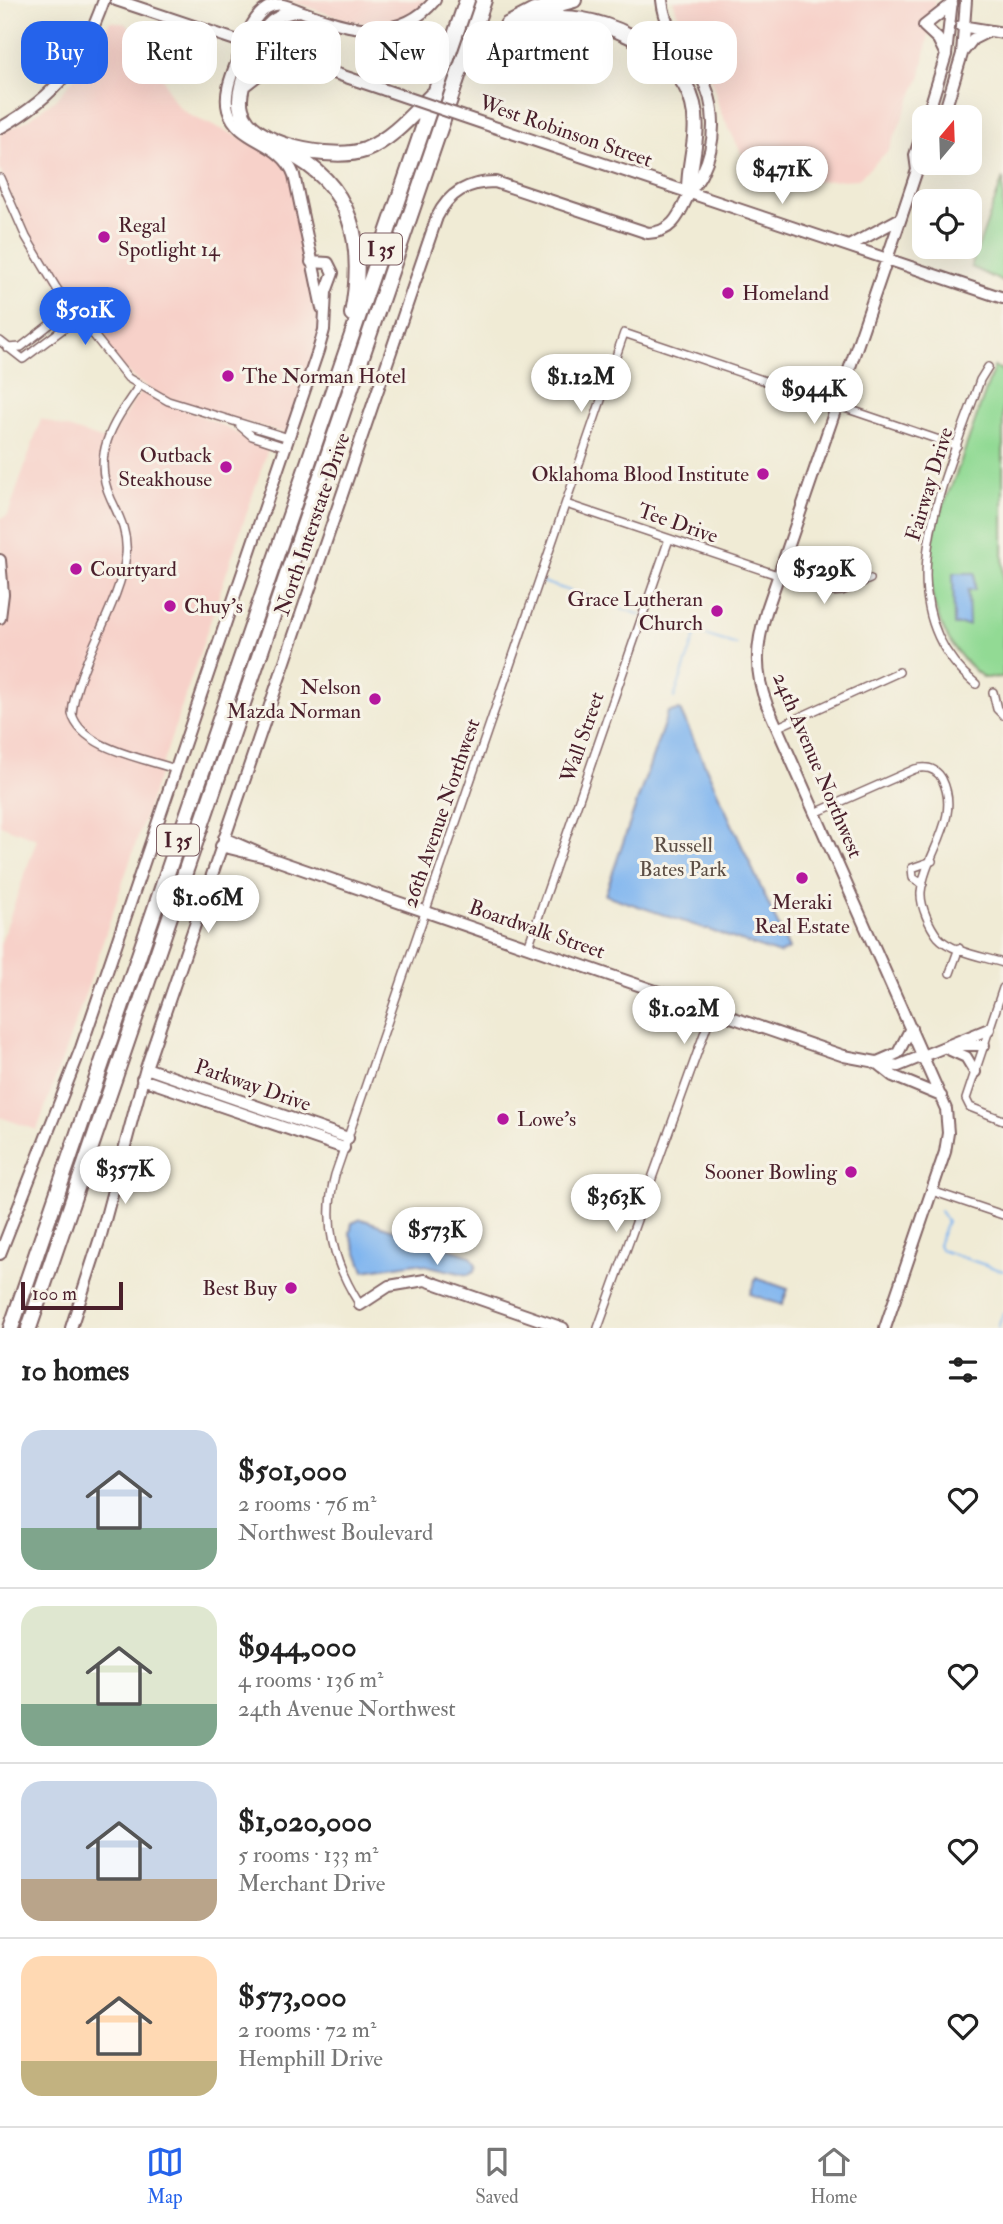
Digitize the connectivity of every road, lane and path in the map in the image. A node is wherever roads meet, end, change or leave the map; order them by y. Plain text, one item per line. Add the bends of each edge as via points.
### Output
1 (104, 0) edge
2 (116, 0) edge
3 (435, 0) edge
4 (467, 0) edge
5 (484, 0) edge
6 (574, 0) edge
7 (662, 0) edge
8 (954, 1) edge
9 (966, 5) edge
10 (299, 11) junction
11 (283, 13) junction
12 (256, 21) edge
13 (271, 21) edge
14 (276, 21) edge
15 (924, 26) junction
16 (951, 27) junction
17 (965, 28) junction
18 (989, 31) junction
19 (1003, 33) edge
20 (231, 39) edge
21 (961, 54) junction
22 (946, 55) junction
23 (460, 69) junction
24 (341, 75) edge
25 (231, 84) edge
26 (244, 84) edge
27 (435, 92) junction
28 (931, 105) edge
29 (945, 105) edge
30 (947, 105) edge
31 (0, 128) edge
32 (268, 144) junction
33 (918, 175) edge
34 (0, 178) edge
35 (689, 193) junction
36 (901, 218) junction
37 (851, 245) junction
38 (887, 258) junction
39 (312, 262) junction
40 (1003, 298) edge
41 (71, 308) junction
42 (324, 314) junction
43 (79, 317) junction
44 (0, 341) edge
45 (7, 348) junction
46 (988, 367) dead end
47 (341, 368) junction
48 (138, 386) junction
49 (837, 405) junction
50 (287, 442) junction
51 (957, 446) junction
52 (566, 503) junction
53 (669, 538) junction
54 (0, 560) edge
55 (778, 576) junction
56 (870, 579) dead end
57 (0, 618) edge
58 (899, 672) dead end
59 (976, 684) dead end
60 (993, 692) dead end
61 (1003, 715) edge
62 (778, 727) junction
63 (175, 769) junction
64 (815, 813) junction
65 (223, 842) junction
66 (932, 861) junction
67 (923, 884) junction
68 (425, 911) junction
69 (528, 947) junction
70 (958, 948) junction
71 (1003, 963) edge
72 (950, 973) dead end
73 (1003, 988) edge
74 (713, 1009) junction
75 (991, 1025) junction
76 (1003, 1025) edge
77 (911, 1028) junction
78 (984, 1045) junction
79 (949, 1047) junction
80 (924, 1058) junction
81 (876, 1063) junction
82 (975, 1072) junction
83 (144, 1073) junction
84 (941, 1096) junction
85 (1003, 1120) edge
86 (346, 1143) junction
87 (932, 1191) junction
88 (1003, 1215) edge
89 (0, 1254) edge
90 (360, 1305) joint
91 (16, 1312) junction
92 (31, 1325) edge
93 (4, 1328) edge
94 (11, 1328) edge
95 (71, 1328) edge
96 (563, 1328) edge
97 (598, 1328) edge
98 (886, 1328) edge

1 - 31 main road via 67,75 38,104
2 - 20 main road, West Robinson Street
3 - 10 main road via 405,25 377,31
4 - 27 highway, I 35
5 - 23 highway, I 35
6 - 23 highway via 541,8 510,23
7 - 35 main road, North Interstate Drive via 669,29 699,75 712,113 707,160
8 - 15 main road
8 - 16 main road
8 - 17 main road
9 - 17 main road
9 - 18 main road
10 - 11 main road
10 - 12 main road via 284,4 267,8
11 - 13 main road
11 - 14 main road
15 - 16 main road
15 - 22 main road
16 - 22 main road
16 - 29 main road via 957,41
17 - 18 main road
17 - 21 main road
18 - 19 main road
18 - 21 main road
21 - 30 main road
22 - 28 main road
23 - 35 highway via 513,32 549,19 580,20 646,44 679,72 692,97 697,129 688,169
23 - 92 highway, I 35
24 - 35 main road, West Robinson Street, bridge
25 - 32 main road via 229,113 246,134
26 - 27 highway via 240,106 253,128 296,148 333,155 382,142
27 - 47 highway, I 35
32 - 39 main road via 288,162 294,175
32 - 47 highway via 301,159 323,178 341,200 354,231 356,286
33 - 36 main road, 24th Avenue Northwest
34 - 41 street via 26,237
35 - 37 main road, West Robinson Street
35 - 65 main road, North Interstate Drive via 676,221 655,233 495,182 468,186 445,202
36 - 37 main road
36 - 38 main road, 24th Avenue Northwest
37 - 38 main road, West Robinson Street
38 - 40 main road, West Robinson Street
38 - 49 main road, 24th Avenue Northwest
39 - 42 main road
39 - 42 main road via 325,261 333,269
41 - 43 street
41 - 45 street via 21,347
42 - 50 main road via 320,344
43 - 45 street via 26,358
43 - 48 street via 118,368
44 - 45 street
46 - 51 street, Fairway Drive
47 - 91 highway, I 35
48 - 50 street via 167,401 239,425 252,436
48 - 63 street via 110,429 102,452 103,475 122,522 126,555 72,714 76,726 90,739
49 - 51 street
49 - 52 street, 26th Avenue Northwest via 624,333
49 - 55 main road, 24th Avenue Northwest
50 - 63 main road
51 - 59 street, Fairway Drive via 928,536 929,607 954,660
52 - 53 street, Tee Drive
52 - 68 street, 26th Avenue Northwest
53 - 55 street, Tee Drive
53 - 69 street, Wall Street
54 - 57 main road
55 - 56 street, Tee Drive via 833,593
55 - 62 main road, 24th Avenue Northwest via 756,653 762,693
58 - 62 street
60 - 61 street
62 - 64 main road, 24th Avenue Northwest
63 - 89 main road via 77,1057
64 - 66 street via 915,769 932,770 942,779 949,804
64 - 77 main road, 24th Avenue Northwest
65 - 68 main road, Boardwalk Street
65 - 83 main road, North Interstate Drive
66 - 67 street
66 - 67 street via 912,867 912,878
67 - 70 street via 922,902 934,931 945,944
68 - 69 main road, Boardwalk Street
68 - 86 street, 26th Avenue Northwest
69 - 74 main road, Boardwalk Street
70 - 71 street
70 - 72 street
73 - 75 street
74 - 81 main road, Boardwalk Street
74 - 97 street
75 - 76 street
75 - 78 street
75 - 79 main road, Boardwalk Street
77 - 80 main road, 24th Avenue Northwest
77 - 81 main road via 898,1053
78 - 79 main road
78 - 82 street
79 - 80 main road, Boardwalk Street
79 - 82 main road via 967,1057
80 - 81 main road, Boardwalk Street via 894,1066
80 - 84 main road, 24th Avenue Northwest
81 - 84 main road via 892,1076
82 - 85 street via 968,1106
83 - 86 main road, Parkway Drive
83 - 95 main road, North Interstate Drive
84 - 87 main road, 24th Avenue Northwest via 948,1143
86 - 90 street, 26th Avenue Northwest via 331,1194 330,1235 342,1274
87 - 88 street
87 - 98 main road, 24th Avenue Northwest
90 - 96 main road via 389,1286 425,1280
91 - 93 highway
91 - 94 highway, I 35

